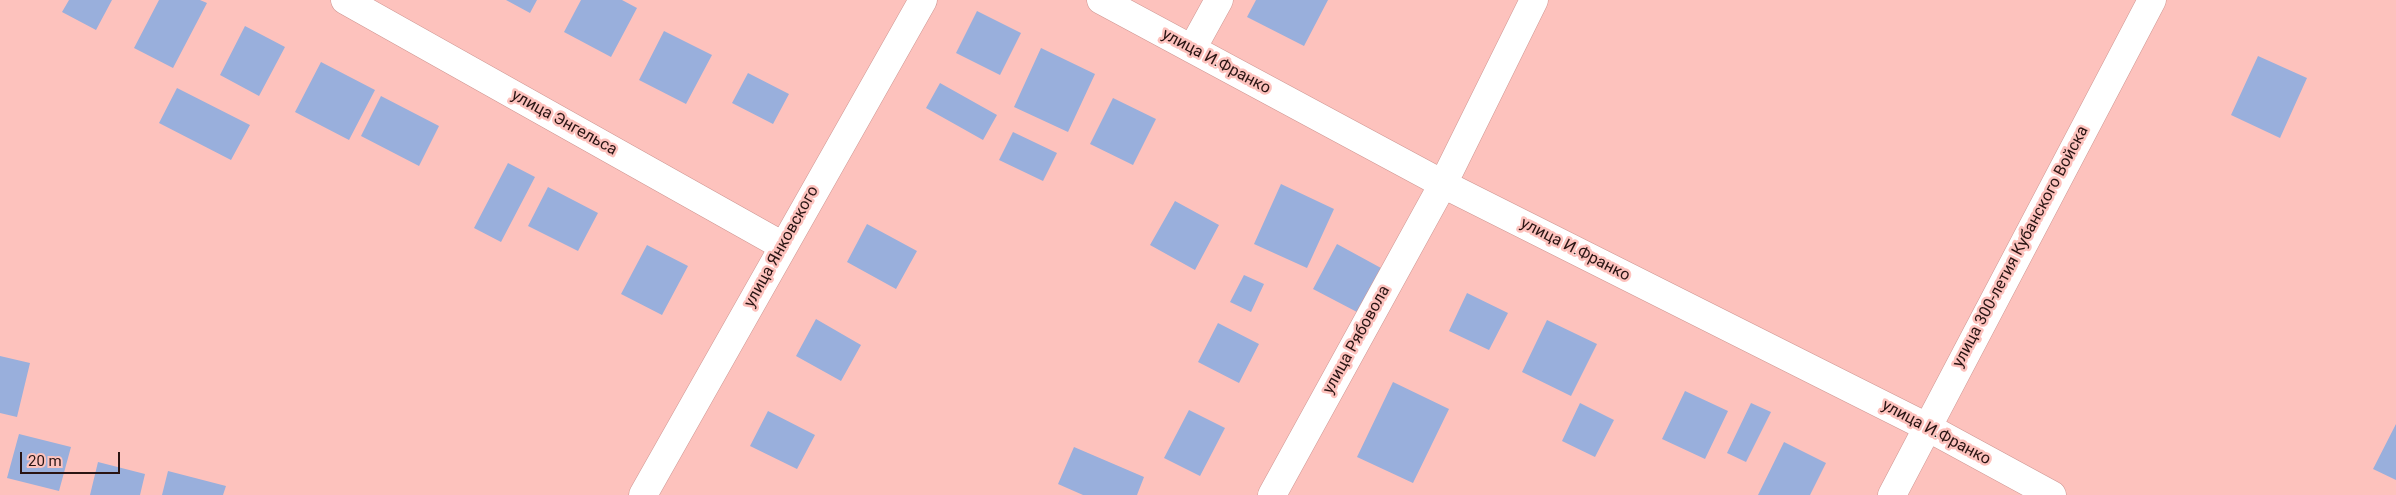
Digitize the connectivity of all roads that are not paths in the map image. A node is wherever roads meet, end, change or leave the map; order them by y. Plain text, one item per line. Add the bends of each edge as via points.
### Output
1 (345, 0) edge
2 (923, 0) edge
3 (1101, 0) edge
4 (1218, 0) edge
5 (1534, 0) edge
6 (2152, 0) edge
7 (1192, 49) junction
8 (1443, 184) junction
9 (782, 246) junction
10 (1926, 427) junction
11 (643, 495) edge
12 (1272, 495) edge
13 (1892, 495) edge
14 (2052, 495) edge

1 - 9 street, улица Энгельса
2 - 9 street, улица Янковского
3 - 7 street, улица И.Франко
4 - 7 street
5 - 8 street, улица Рябовола
6 - 10 street, улица 300-летия Кубанского Войска
7 - 8 street, улица И.Франко
8 - 10 street, улица И.Франко
8 - 12 street, улица Рябовола
9 - 11 street, улица Янковского
10 - 13 street, улица 300-летия Кубанского Войска
10 - 14 street, улица И.Франко

